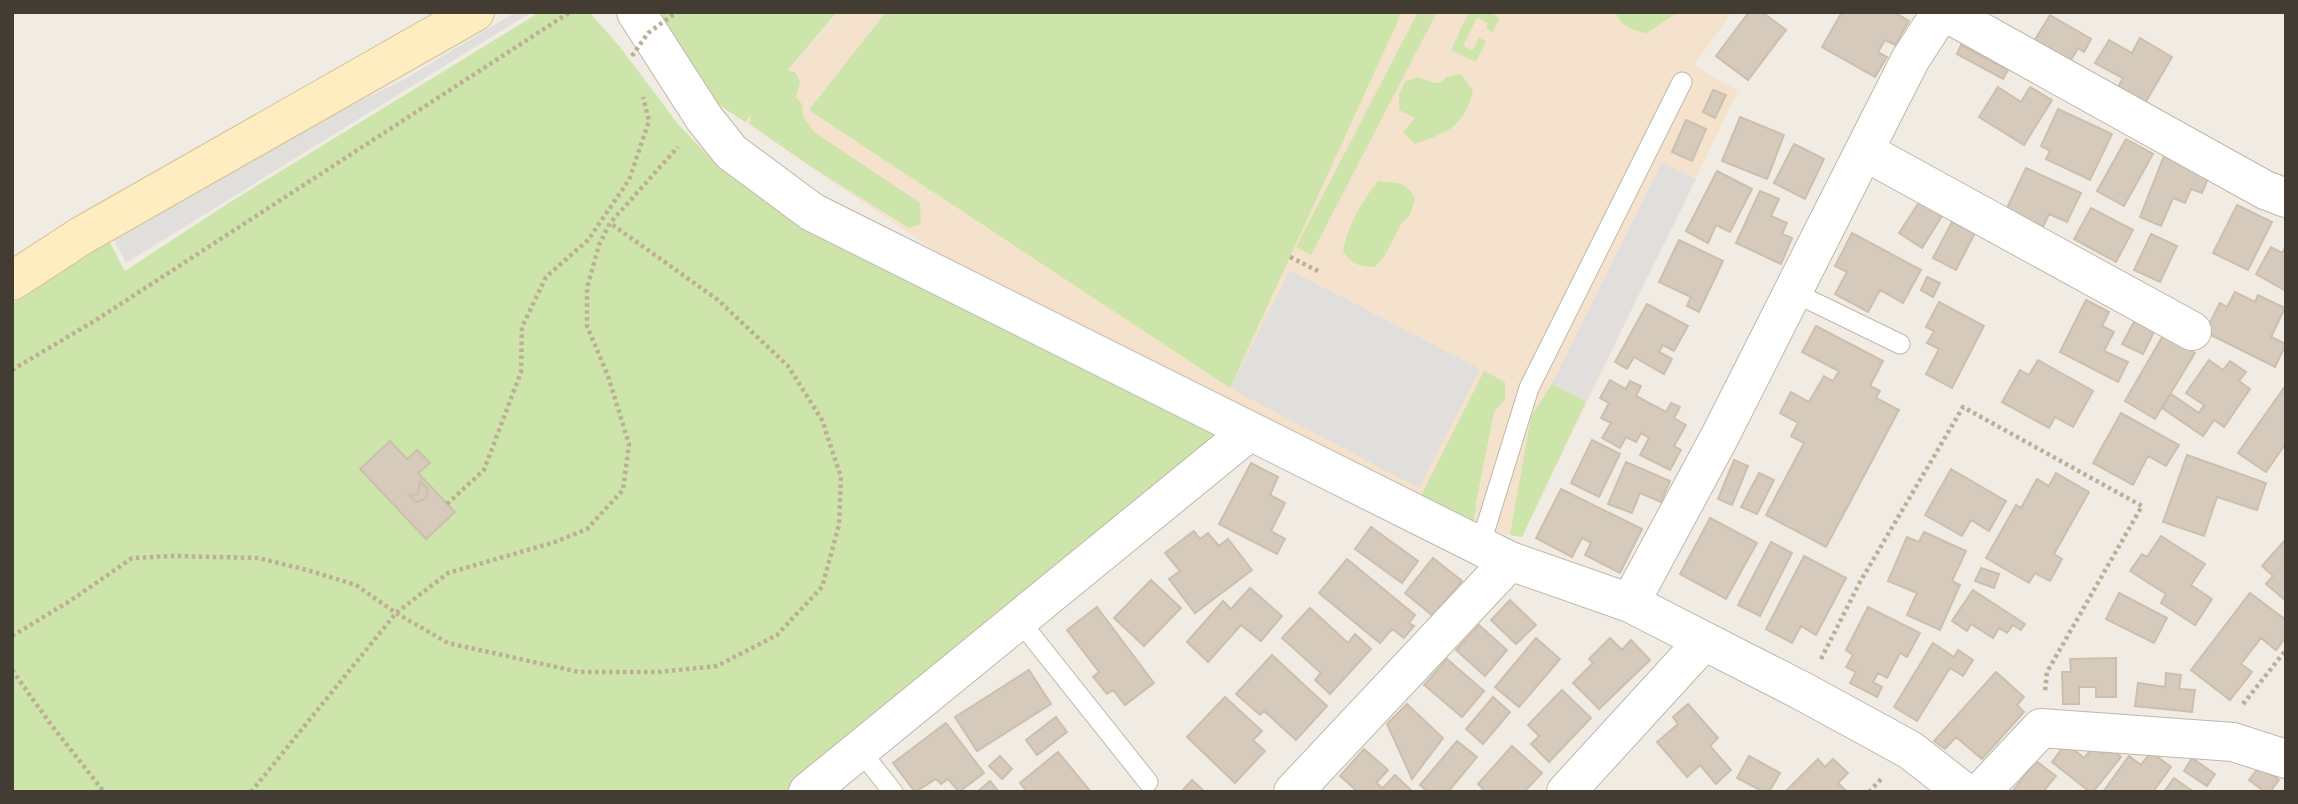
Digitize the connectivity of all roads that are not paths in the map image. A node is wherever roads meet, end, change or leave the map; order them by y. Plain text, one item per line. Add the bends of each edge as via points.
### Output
1 (475, 12) edge
2 (1943, 12) edge
3 (648, 28) edge
4 (1682, 82) dead end
5 (1864, 151) junction
6 (2286, 198) edge
7 (12, 281) edge
8 (1793, 292) junction
9 (2192, 331) dead end
10 (1900, 344) dead end
11 (1250, 431) junction
12 (1495, 553) junction
13 (1630, 603) junction
14 (1019, 620) junction
15 (1703, 641) junction
16 (859, 749) junction
17 (2286, 759) edge
18 (1148, 782) dead end
19 (808, 792) edge
20 (893, 792) edge
21 (1293, 792) edge
22 (1566, 792) edge
23 (1964, 792) edge
24 (1981, 792) edge

1 - 7 street via 81,236
2 - 5 street via 1910,60
2 - 6 street
3 - 11 street via 704,118 731,152 812,212
4 - 12 lane via 1529,388
5 - 8 street
5 - 9 street
8 - 10 lane
8 - 13 street
11 - 12 street
11 - 14 street
12 - 13 street
12 - 21 street
13 - 15 street
14 - 16 street
14 - 18 lane
15 - 22 street
15 - 23 street via 1910,750
16 - 19 street
16 - 20 lane
17 - 24 street via 2233,742 2041,728

